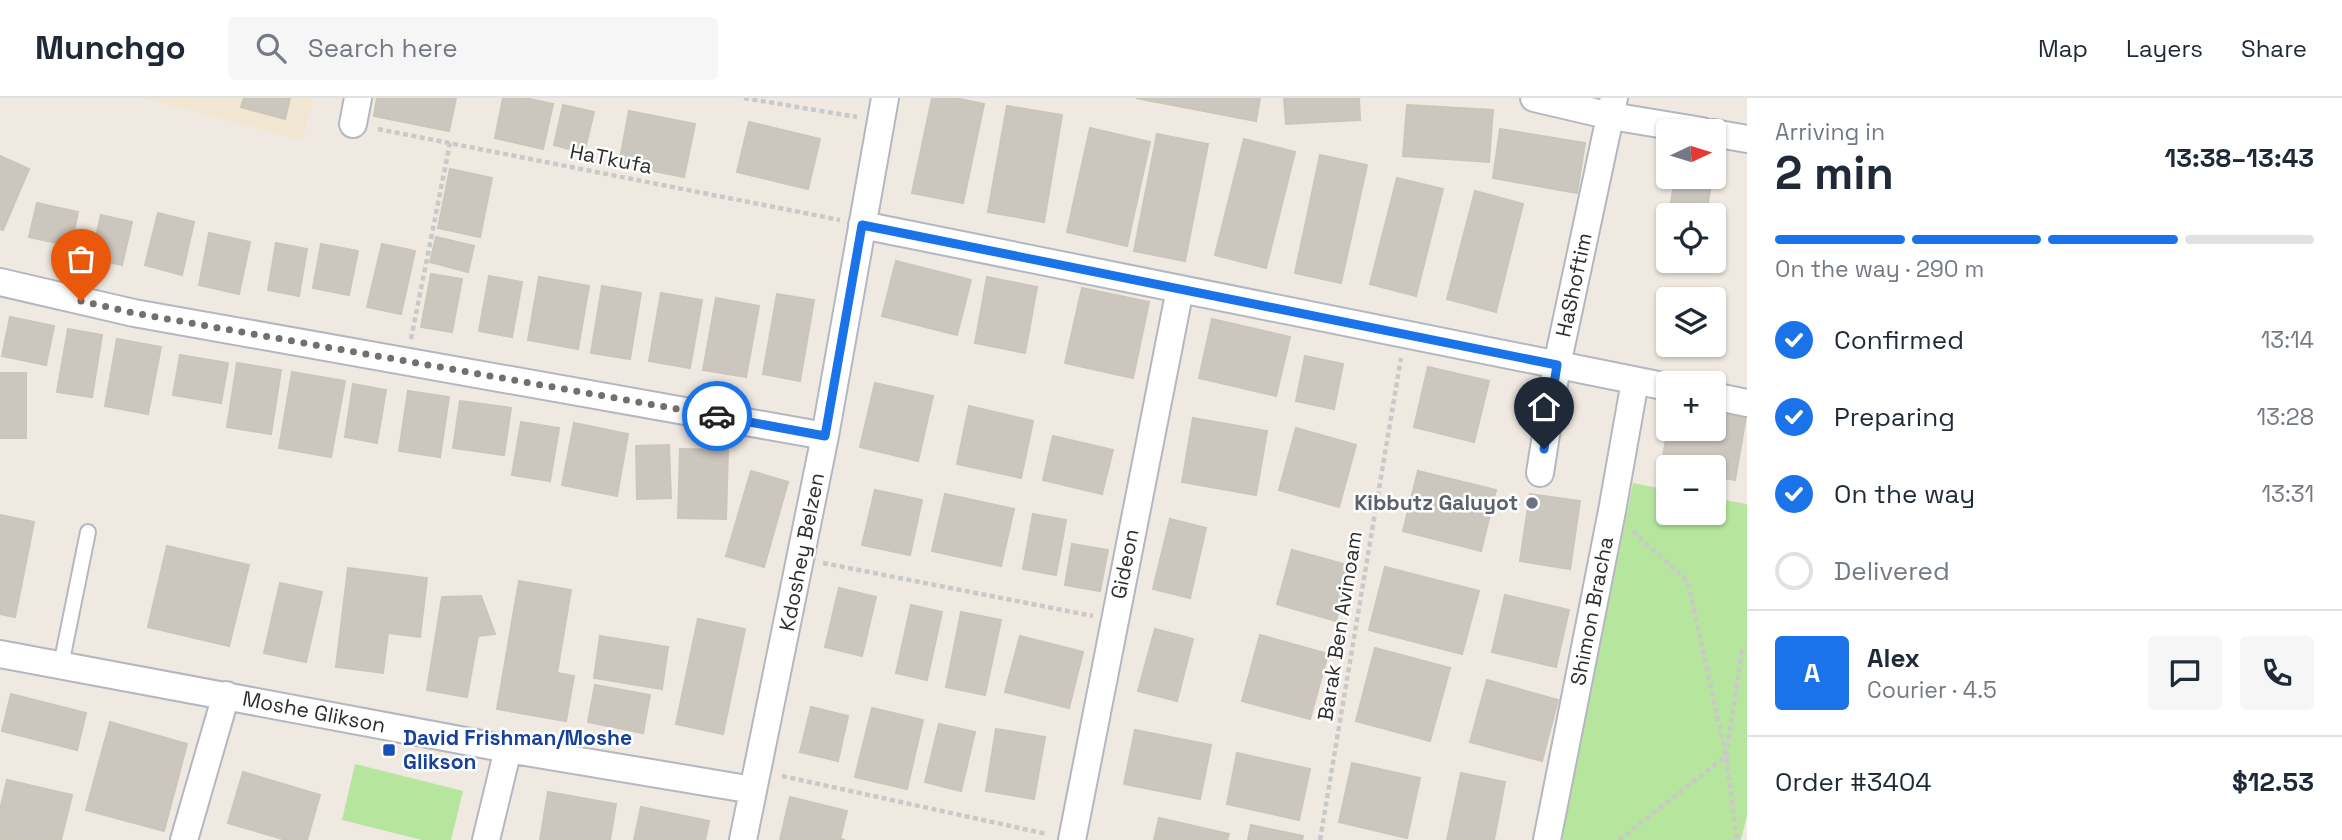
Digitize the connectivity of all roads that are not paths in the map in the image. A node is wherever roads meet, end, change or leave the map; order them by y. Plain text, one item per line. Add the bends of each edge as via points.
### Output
1 (358, 98) edge
2 (1534, 98) edge
3 (1612, 107) edge
4 (884, 109) edge
5 (1657, 119) edge
6 (353, 124) road end
7 (1726, 135) edge
8 (1747, 139) edge
9 (862, 225) junction
10 (0, 282) edge
11 (1180, 289) junction
12 (1557, 365) junction
13 (1635, 381) junction
14 (1656, 385) edge
15 (1726, 399) edge
16 (1747, 403) edge
17 (825, 436) junction
18 (1540, 473) dead end
19 (88, 532) dead end
20 (0, 654) edge
21 (61, 665) junction
22 (226, 695) junction
23 (508, 749) junction
24 (755, 780) junction
25 (184, 840) edge
26 (486, 840) edge
27 (743, 840) edge
28 (1072, 840) edge
29 (1547, 840) edge

1 - 6 street
2 - 3 street
3 - 5 street
3 - 12 street, HaShoftim
4 - 9 street, Kdoshey Belzen
7 - 8 street
9 - 11 street
9 - 17 street, Kdoshey Belzen
10 - 17 street via 134,313
11 - 12 street
11 - 28 street, Gideon
12 - 13 street
12 - 18 street, HaShoftim
13 - 14 street
13 - 29 street, Shimon Bracha
15 - 16 street
17 - 24 street, Kdoshey Belzen
19 - 21 lane
20 - 21 street, Moshe Glikson
21 - 22 street, Moshe Glikson
22 - 23 street, Moshe Glikson
22 - 25 street
23 - 24 street, Moshe Glikson
23 - 26 street
24 - 27 street, Kdoshey Belzen

